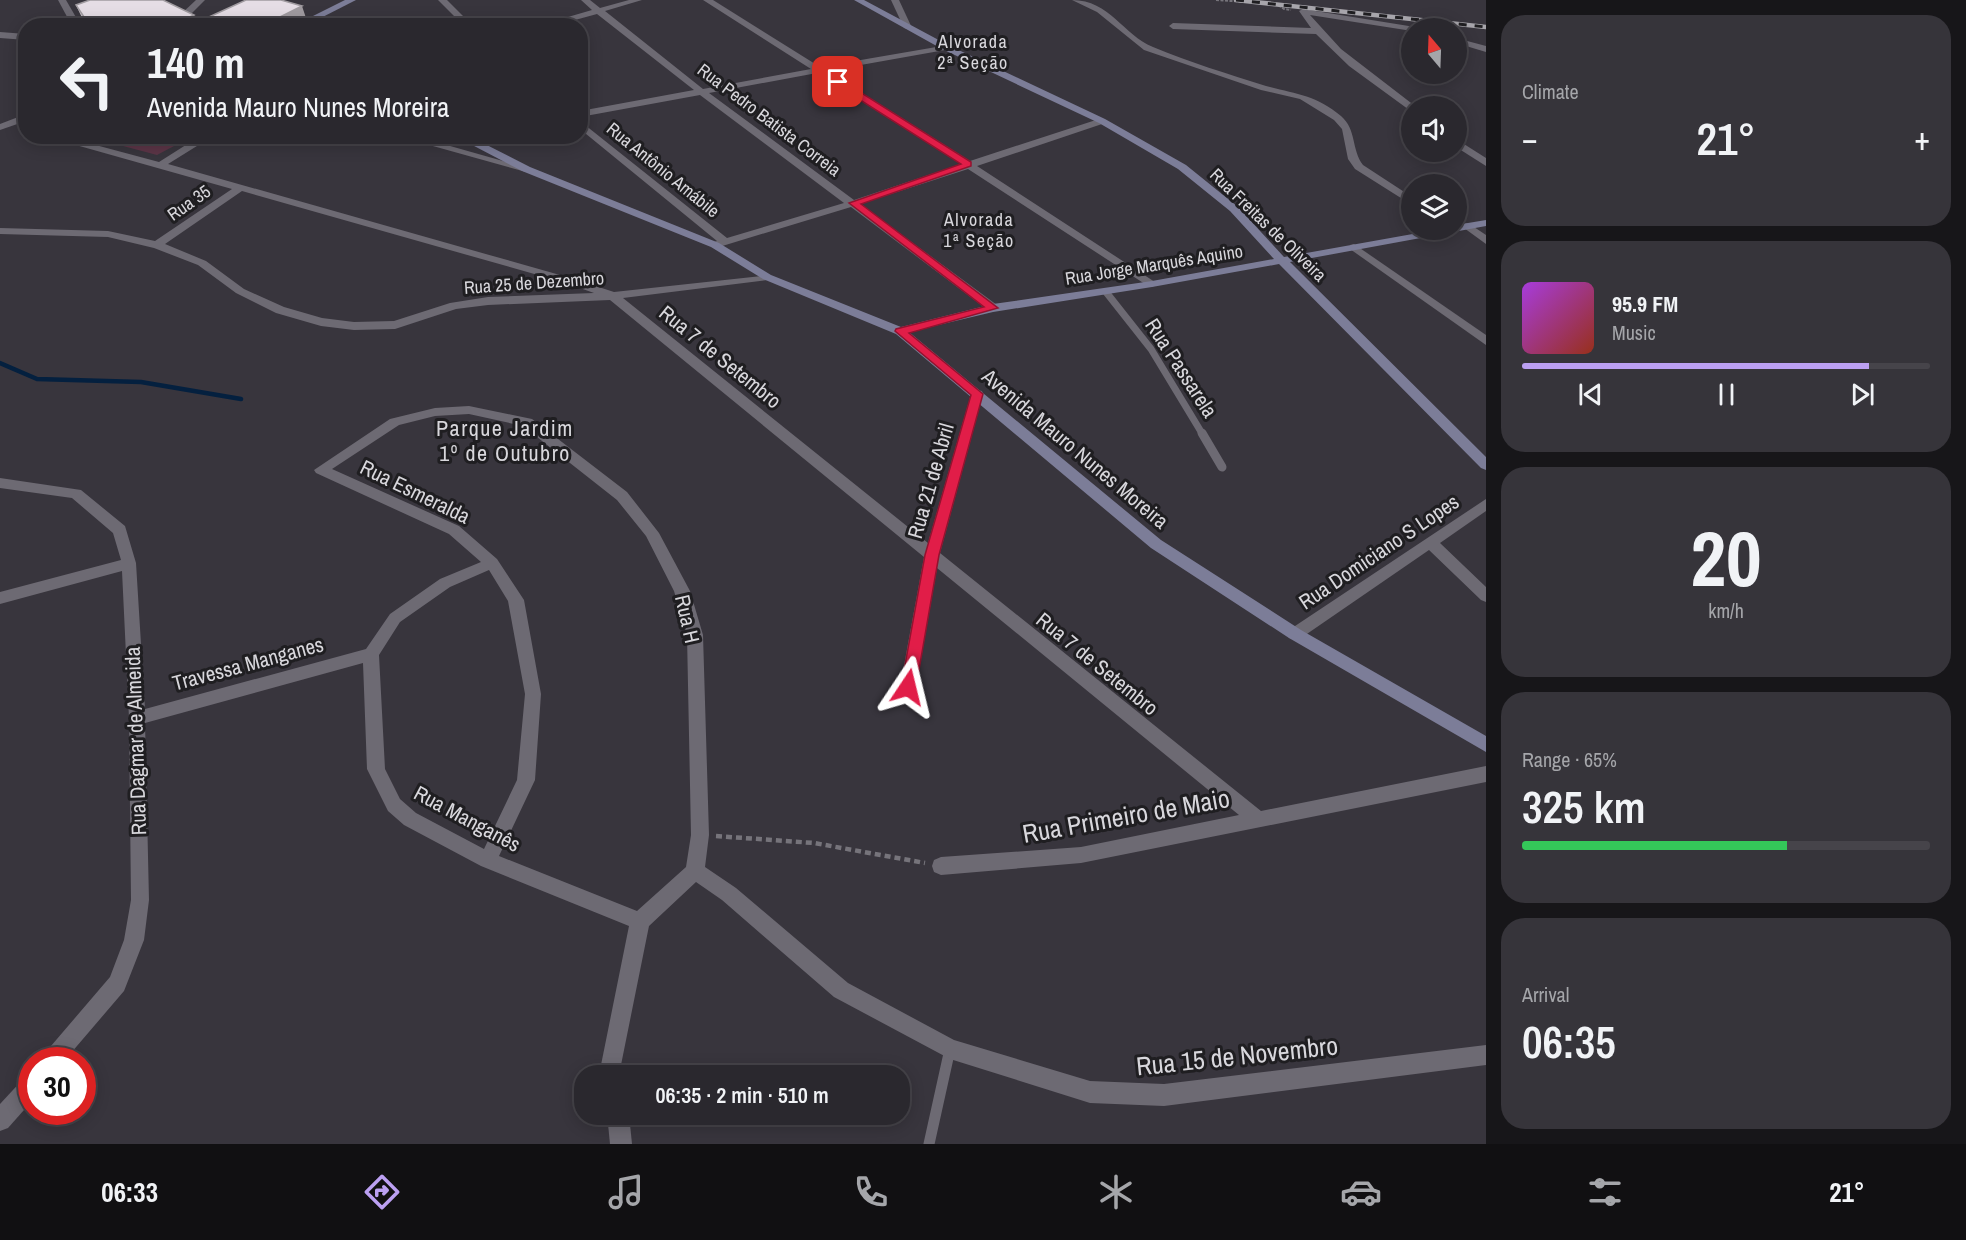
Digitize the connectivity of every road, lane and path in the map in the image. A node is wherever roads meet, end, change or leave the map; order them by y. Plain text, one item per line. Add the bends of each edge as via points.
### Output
1 (62, 0) edge
2 (201, 0) edge
3 (352, 0) edge
4 (442, 0) edge
5 (585, 0) edge
6 (638, 0) edge
7 (707, 0) edge
8 (858, 0) edge
9 (895, 0) edge
10 (1076, 0) edge
11 (1216, 0) edge
12 (1279, 0) edge
13 (1277, 4) junction
14 (598, 10) junction
15 (1304, 11) junction
16 (174, 13) edge
17 (72, 18) edge
18 (185, 18) edge
19 (188, 18) edge
20 (314, 18) edge
21 (461, 18) edge
22 (570, 18) edge
23 (1173, 26) dead end
24 (1401, 27) edge
25 (908, 28) junction
26 (1317, 31) junction
27 (0, 35) edge
28 (18, 36) edge
29 (1467, 43) edge
30 (945, 47) junction
31 (1486, 47) edge
32 (819, 70) junction
33 (702, 92) junction
34 (1401, 101) edge
35 (588, 113) edge
36 (18, 120) edge
37 (1102, 121) junction
38 (4, 126) edge
39 (588, 131) edge
40 (79, 144) edge
41 (194, 144) edge
42 (432, 144) edge
43 (476, 144) edge
44 (1467, 150) edge
45 (1486, 163) edge
46 (968, 164) junction
47 (159, 165) junction
48 (526, 169) junction
49 (240, 188) junction
50 (1401, 195) edge
51 (854, 203) junction
52 (1486, 223) edge
53 (1467, 226) edge
54 (1467, 230) edge
55 (0, 231) edge
56 (1401, 239) edge
57 (1486, 241) edge
58 (719, 243) junction
59 (157, 245) junction
60 (1354, 248) junction
61 (1282, 262) junction
62 (767, 277) junction
63 (1152, 284) junction
64 (1106, 292) junction
65 (614, 296) junction
66 (993, 308) junction
67 (900, 331) junction
68 (1486, 341) edge
69 (977, 394) junction
70 (1486, 465) edge
71 (1222, 468) dead end
72 (321, 470) joint
73 (0, 483) edge
74 (1486, 504) edge
75 (1431, 543) junction
76 (932, 555) junction
77 (129, 563) junction
78 (492, 563) junction
79 (1486, 596) edge
80 (0, 598) edge
81 (1295, 634) junction
82 (371, 654) junction
83 (908, 687) dead end
84 (137, 718) junction
85 (1486, 745) edge
86 (1486, 774) edge
87 (1257, 819) junction
88 (700, 835) junction
89 (488, 860) junction
90 (941, 866) joint
91 (695, 871) junction
92 (640, 921) junction
93 (63, 1047) edge
94 (950, 1049) junction
95 (1486, 1055) edge
96 (611, 1065) edge
97 (18, 1100) edge
98 (0, 1120) edge
99 (619, 1125) edge
100 (621, 1144) edge
101 (929, 1144) edge

1 - 17 street
2 - 19 street
3 - 20 street
4 - 21 street
5 - 14 street, Rua Pedro Batista Correia
6 - 14 street
7 - 32 street
8 - 25 street, Rua Freitas de Oliveira
9 - 25 street
10 - 50 street via 1100,10 1147,48 1314,103 1347,128 1353,159 1359,167
11 - 13 path
12 - 13 path
13 - 15 path via 1284,9
14 - 22 street
14 - 33 street, Rua Pedro Batista Correia
15 - 24 street
15 - 26 street
16 - 18 street
23 - 26 street
25 - 30 street, Rua Freitas de Oliveira
26 - 34 street
27 - 28 street
29 - 31 street
30 - 32 street
30 - 37 street, Rua Freitas de Oliveira
32 - 33 street
32 - 46 street
33 - 35 street
33 - 51 street, Rua Pedro Batista Correia
36 - 38 street
37 - 46 street
37 - 61 street, Rua Freitas de Oliveira via 1201,181 1234,209
39 - 58 street, Rua Antônio Amábile
40 - 47 street, Rua 7 de Setembro
41 - 47 street
42 - 48 street, Avenida Mauro Nunes Moreira
43 - 48 street, Avenida Mauro Nunes Moreira
44 - 45 street
46 - 51 street
46 - 63 street
47 - 49 street, Rua 7 de Setembro
48 - 58 street, Avenida Mauro Nunes Moreira
49 - 59 street, Rua 35
49 - 65 street, Rua 7 de Setembro
51 - 58 street
51 - 66 street, Rua Pedro Batista Correia
52 - 53 street
54 - 57 street
55 - 59 street, Rua 25 de Dezembro via 108,234
56 - 60 street, Rua Jorge Marquês Aquino
58 - 62 street, Avenida Mauro Nunes Moreira
59 - 65 street, Rua 25 de Dezembro via 202,263 240,291 280,310 332,323 395,325 454,306 488,301
60 - 61 street, Rua Jorge Marquês Aquino
60 - 68 street
61 - 63 street, Rua Jorge Marquês Aquino
61 - 70 street, Rua Freitas de Oliveira
62 - 65 street, Rua 25 de Dezembro
62 - 67 street, Avenida Mauro Nunes Moreira
63 - 64 street, Rua Jorge Marquês Aquino
64 - 66 street, Rua Jorge Marquês Aquino
64 - 71 lane, Rua Passarela via 1151,349
65 - 76 street, Rua 7 de Setembro
66 - 67 street, Rua Jorge Marquês Aquino
67 - 69 street, Avenida Mauro Nunes Moreira
69 - 76 street, Rua 21 de Abril
69 - 81 street, Avenida Mauro Nunes Moreira via 1156,544
72 - 78 street, Rua Esmeralda via 454,530
72 - 88 street, Rua H via 395,422 435,412 469,410 527,422 622,496 652,532 682,591 695,635
73 - 77 street, Rua Dagmar de Almeida via 76,494 120,530
74 - 75 street, Rua Domiciano S Lopes
75 - 79 street
75 - 81 street, Rua Domiciano S Lopes
76 - 83 street, Rua 21 de Abril
76 - 87 street, Rua 7 de Setembro
77 - 80 street
77 - 84 street, Rua Dagmar de Almeida
78 - 82 street via 445,583 395,618
78 - 89 street, Rua Esmeralda via 516,600 533,694 526,780
81 - 85 street, Avenida Mauro Nunes Moreira
82 - 84 street, Travessa Manganes
82 - 89 street, Rua Manganês via 376,769 394,805 410,819
84 - 93 street, Rua Dagmar de Almeida via 140,900 134,940 117,984
86 - 87 street, Rua Primeiro de Maio
87 - 90 street, Rua Primeiro de Maio via 1081,855
88 - 90 path via 814,843
88 - 91 street, Rua H
89 - 92 street, Rua Manganês
91 - 92 street
91 - 94 street, Rua 15 de Novembro via 729,894 841,990
92 - 96 street
94 - 95 street, Rua 15 de Novembro via 1090,1092 1164,1095
94 - 101 lane
97 - 98 street
99 - 100 street

